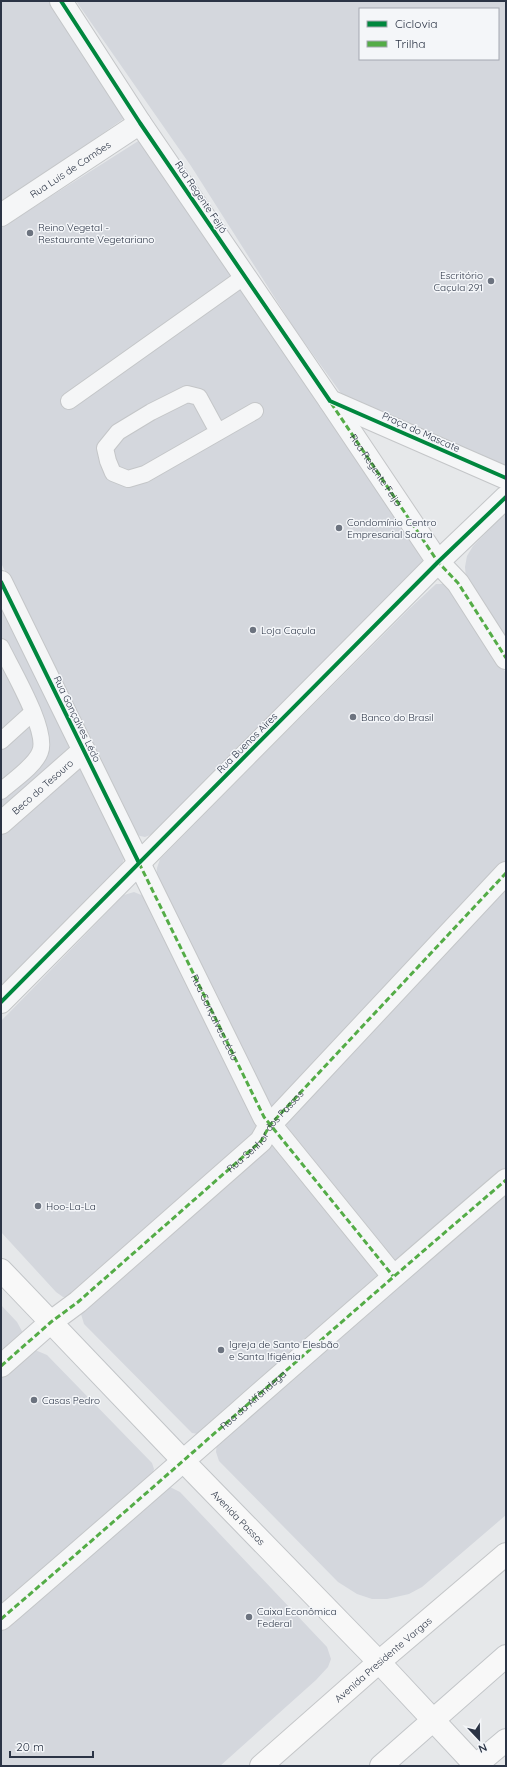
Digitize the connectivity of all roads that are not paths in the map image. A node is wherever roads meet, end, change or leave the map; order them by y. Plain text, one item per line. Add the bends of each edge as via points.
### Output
1 (61, 1) edge
2 (140, 123) junction
3 (1, 215) edge
4 (245, 276) junction
5 (69, 401) dead end
6 (330, 401) junction
7 (255, 411) dead end
8 (218, 432) junction
9 (506, 478) edge
10 (506, 497) edge
11 (438, 562) junction
12 (1, 582) edge
13 (1, 647) edge
14 (506, 658) edge
15 (33, 712) junction
16 (1, 741) edge
17 (84, 750) junction
18 (1, 791) edge
19 (1, 823) edge
20 (139, 863) junction
21 (506, 873) edge
22 (1, 1002) edge
23 (270, 1125) junction
24 (506, 1180) edge
25 (1, 1270) edge
26 (393, 1276) junction
27 (51, 1322) junction
28 (1, 1366) edge
29 (184, 1462) junction
30 (506, 1554) edge
31 (1, 1620) edge
32 (506, 1656) edge
33 (379, 1662) junction
34 (433, 1721) junction
35 (506, 1740) edge
36 (261, 1766) edge
37 (381, 1766) edge
38 (476, 1766) edge

1 - 2 street, Rua Regente Feijó
2 - 3 street, Rua Luis de Camões
2 - 4 street, Rua Regente Feijó
4 - 5 lane
4 - 6 street, Rua Regente Feijó via 309,378
6 - 9 street, Praça do Mascate
6 - 11 street, Rua Regente Feijó
7 - 8 lane
8 - 8 lane via 145,474 128,479 113,473 105,448 118,432 187,394 199,397
10 - 11 street, Rua Buenos Aires
11 - 14 street, Rua Regente Feijó via 458,582
11 - 20 street, Rua Buenos Aires
12 - 17 street, Rua Gonçalves Lédo
13 - 15 lane
15 - 16 lane
15 - 18 lane via 39,727 41,751 36,760
17 - 19 street, Beco do Tesouro
17 - 20 street, Rua Gonçalves Lédo
20 - 22 street, Rua Buenos Aires
20 - 23 street, Rua Gonçalves Lédo
21 - 23 street, Rua Senhor dos Passos
23 - 26 street, Rua Gonçalves Lédo
23 - 27 street, Rua Senhor dos Passos via 261,1141 78,1302
24 - 26 street, Rua da Alfândega
25 - 27 main road, Avenida Passos
26 - 29 street, Rua da Alfândega
27 - 28 street, Rua Senhor dos Passos
27 - 29 main road, Avenida Passos
29 - 31 street, Rua da Alfândega
29 - 33 main road, Avenida Passos
30 - 33 main road, Avenida Presidente Vargas
32 - 34 main road
33 - 34 main road, Avenida Passos
33 - 36 main road, Avenida Presidente Vargas
34 - 37 main road
34 - 38 main road, Avenida Passos
35 - 38 main road

